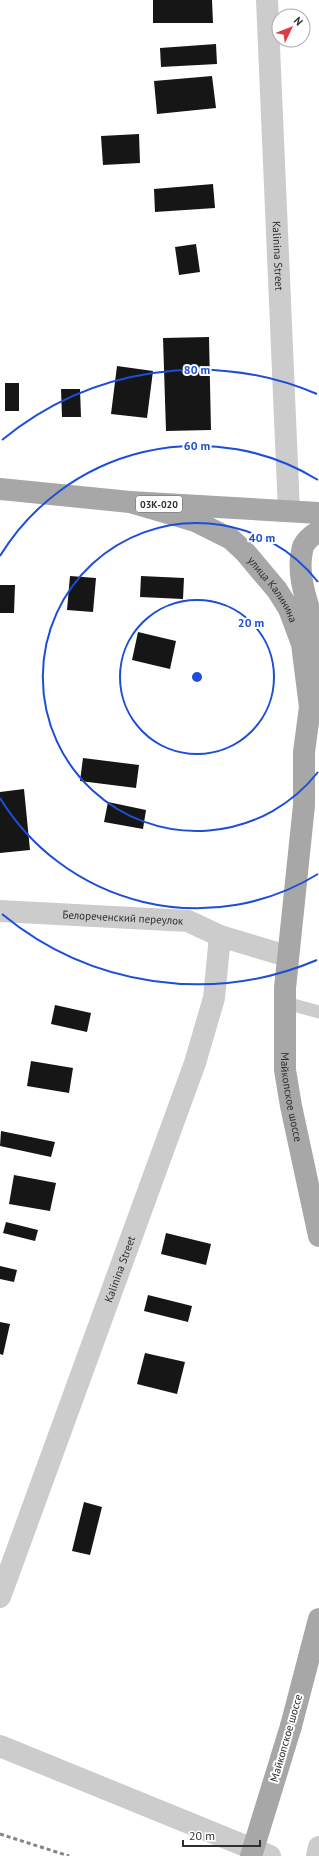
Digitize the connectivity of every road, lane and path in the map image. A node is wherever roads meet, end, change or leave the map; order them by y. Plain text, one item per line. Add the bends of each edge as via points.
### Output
1 (266, 0) edge
2 (0, 489) edge
3 (130, 502) junction
4 (289, 511) junction
5 (319, 513) edge
6 (319, 531) edge
7 (310, 707) junction
8 (319, 768) edge
9 (304, 805) junction
10 (0, 911) edge
11 (220, 936) junction
12 (287, 956) junction
13 (286, 1003) junction
14 (319, 1012) edge
15 (319, 1236) edge
16 (0, 1597) edge
17 (319, 1619) edge
18 (0, 1746) edge
19 (319, 1847) edge
20 (251, 1856) edge
21 (270, 1856) edge
22 (317, 1856) edge

1 - 4 street, Kalinina Street
2 - 3 main road, 03К-020
3 - 4 main road, 03К-020
3 - 7 main road, улица Калинина via 182,517 215,530 231,539 263,571 281,596 297,628 302,644
4 - 5 main road, 03К-020
6 - 7 main road, улица Калинина via 307,540 302,551 302,574 319,649 316,686
7 - 9 main road, улица Калинина via 304,752
8 - 9 main road, улица Калинина
9 - 12 main road, улица Калинина
10 - 11 street, Белореченский переулок via 188,921
11 - 12 street, Белореченский переулок
11 - 16 street, Kalinina Street via 214,998 195,1063
12 - 13 main road, Майкопское шоссе
13 - 14 lane
13 - 15 main road, Майкопское шоссе via 285,1070
17 - 20 main road, Майкопское шоссе, bridge via 291,1726
18 - 21 street
19 - 22 street

